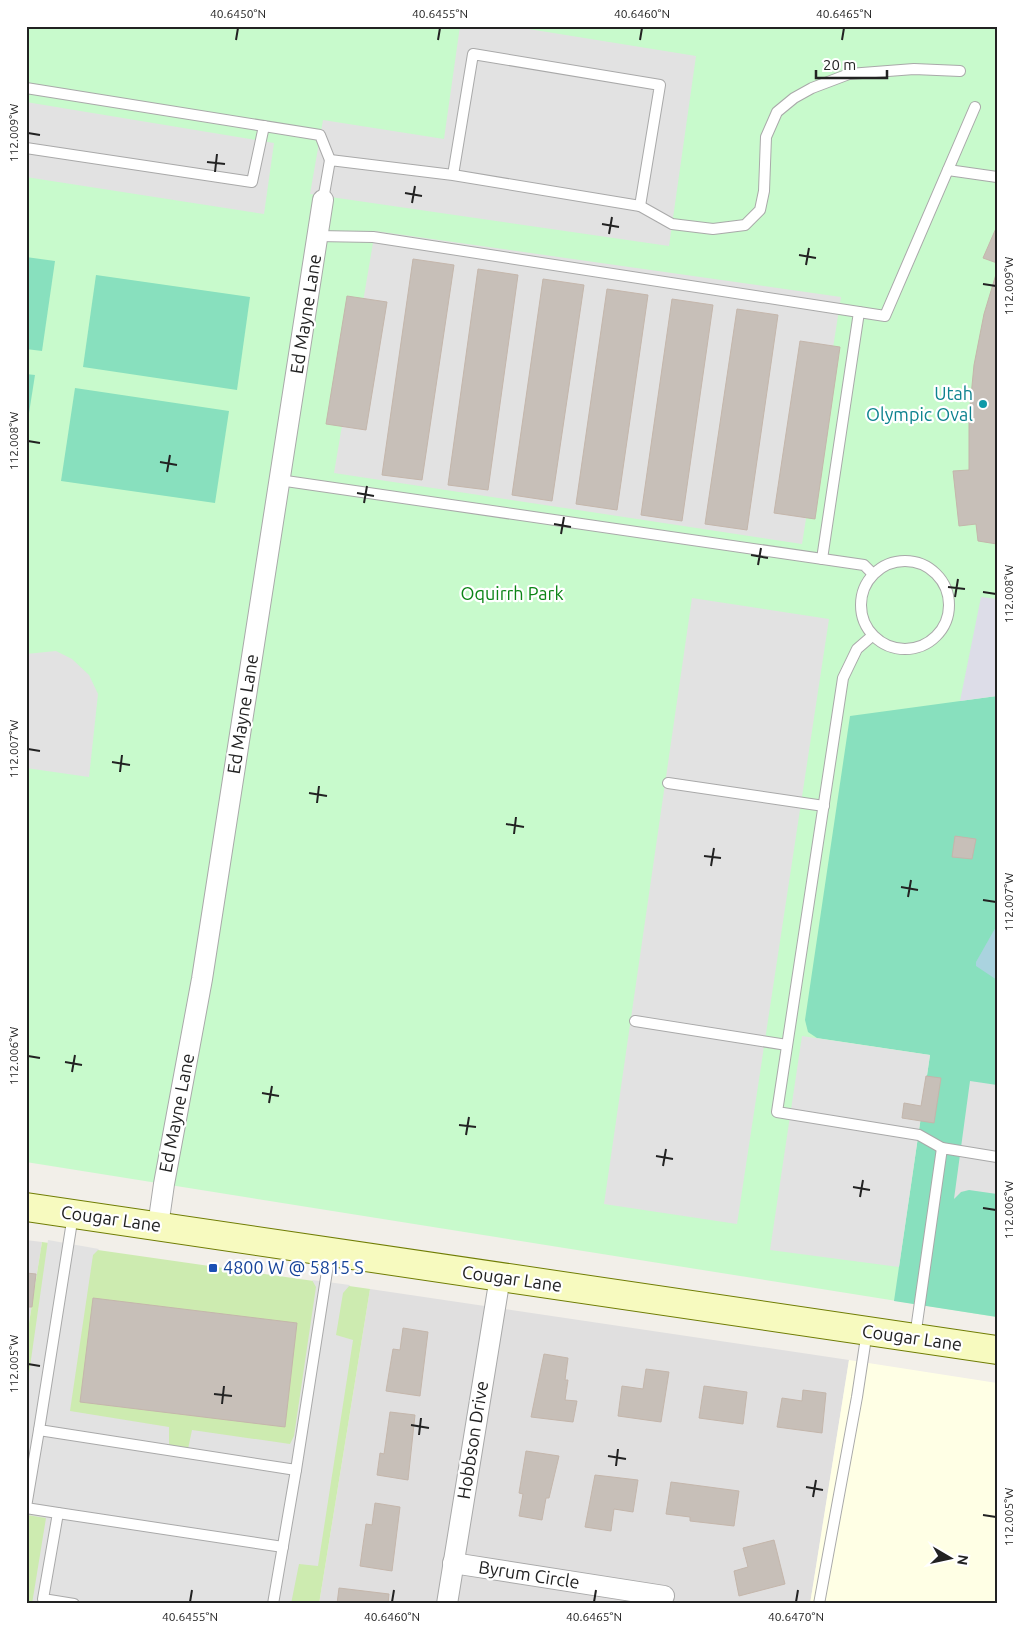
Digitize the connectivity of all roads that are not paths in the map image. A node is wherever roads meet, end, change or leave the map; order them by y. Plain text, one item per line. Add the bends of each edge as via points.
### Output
1 (960, 71) dead end
2 (26, 88) edge
3 (975, 107) dead end
4 (264, 126) junction
5 (26, 148) edge
6 (330, 160) junction
7 (948, 170) junction
8 (453, 175) junction
9 (997, 177) edge
10 (323, 200) joint
11 (640, 206) junction
12 (318, 236) junction
13 (859, 312) junction
14 (280, 480) junction
15 (822, 559) junction
16 (873, 574) junction
17 (872, 636) junction
18 (668, 783) dead end
19 (824, 806) junction
20 (634, 1021) dead end
21 (787, 1045) junction
22 (942, 1148) junction
23 (997, 1157) edge
24 (26, 1207) edge
25 (73, 1214) junction
26 (158, 1226) junction
27 (330, 1251) junction
28 (500, 1277) junction
29 (867, 1331) junction
30 (915, 1338) junction
31 (997, 1350) edge
32 (39, 1430) junction
33 (296, 1470) junction
34 (26, 1507) edge
35 (58, 1513) junction
36 (283, 1547) junction
37 (453, 1564) junction
38 (664, 1596) dead end
39 (74, 1604) edge
40 (273, 1604) edge
41 (447, 1604) edge
42 (819, 1604) edge

1 - 11 lane via 914,69 850,74 794,98 777,112 766,137 760,210 745,225 714,229 672,224
2 - 4 lane
3 - 7 lane
4 - 5 lane via 252,182
4 - 6 lane via 320,135
6 - 8 lane
6 - 10 lane
7 - 9 lane
7 - 13 lane via 885,316
8 - 11 lane
8 - 11 lane via 472,54 650,83 660,85
10 - 12 street, Ed Mayne Lane
12 - 13 lane via 373,237
12 - 14 street, Ed Mayne Lane
13 - 15 lane
14 - 15 lane
14 - 26 street, Ed Mayne Lane via 202,979
15 - 16 lane via 864,565
16 - 17 lane via 865,585 860,612
16 - 17 lane via 898,561 912,561 936,574 949,599 943,626 924,646 896,649
17 - 19 lane via 857,649 843,678
18 - 19 lane
19 - 21 lane
20 - 21 lane
21 - 22 lane via 777,1112 919,1135
22 - 23 lane
22 - 30 lane
24 - 25 main road, Cougar Lane
25 - 26 main road, Cougar Lane
25 - 32 lane
26 - 27 main road, Cougar Lane
27 - 28 main road, Cougar Lane
27 - 33 lane
28 - 29 main road, Cougar Lane
28 - 37 street, Hobbson Drive
29 - 30 main road, Cougar Lane
29 - 42 lane
30 - 31 main road, Cougar Lane
32 - 33 lane
32 - 34 lane
33 - 36 lane
34 - 35 lane
35 - 36 lane
35 - 39 lane via 43,1598
36 - 40 lane
37 - 38 street, Byrum Circle
37 - 41 street, Hobbson Drive

